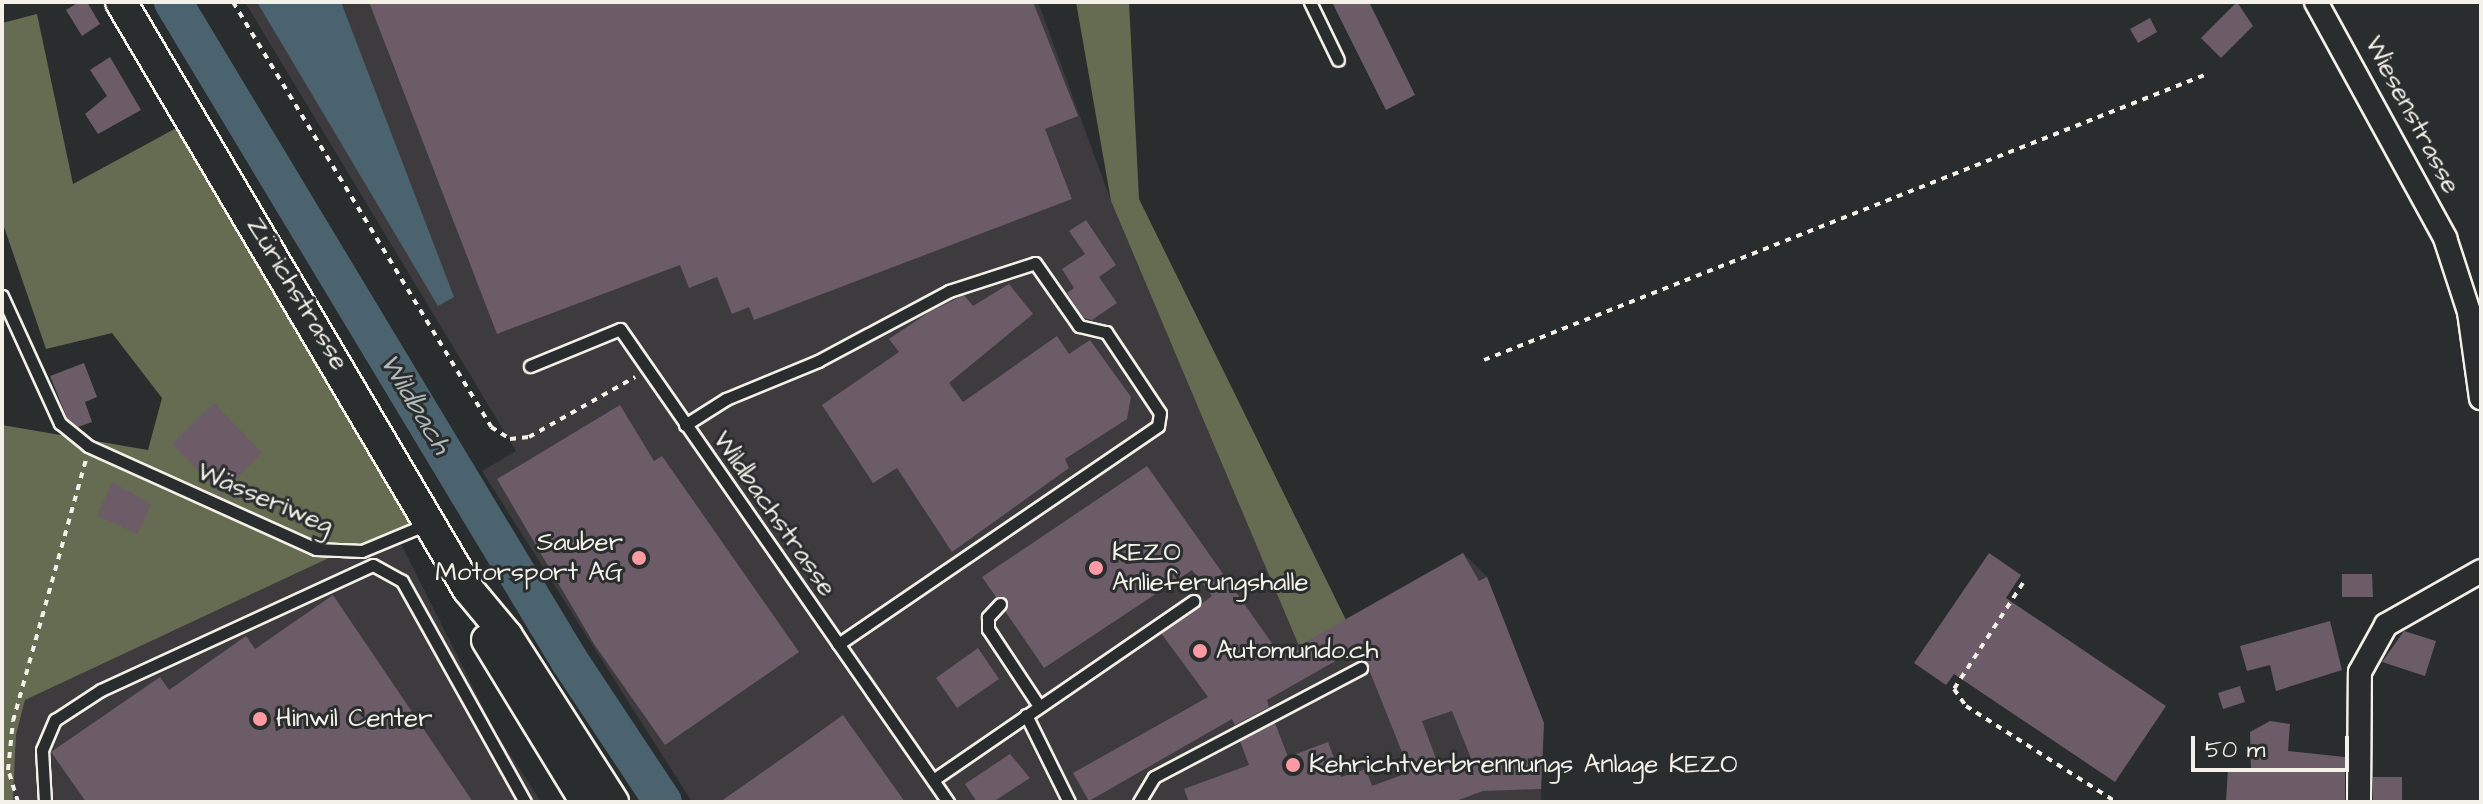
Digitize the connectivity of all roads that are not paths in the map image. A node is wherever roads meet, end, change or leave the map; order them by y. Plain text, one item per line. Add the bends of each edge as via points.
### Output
1 (121, 2) edge
2 (1310, 2) edge
3 (2316, 2) edge
4 (1338, 60) dead end
5 (2, 296) edge
6 (530, 366) dead end
7 (2481, 398) edge
8 (685, 425) junction
9 (428, 524) junction
10 (2481, 571) edge
11 (468, 589) junction
12 (1193, 601) dead end
13 (1000, 604) dead end
14 (838, 644) junction
15 (1361, 668) dead end
16 (1039, 706) junction
17 (1026, 715) junction
18 (933, 780) junction
19 (45, 802) edge
20 (525, 802) edge
21 (586, 802) edge
22 (613, 802) edge
23 (948, 802) edge
24 (1069, 802) edge
25 (1139, 802) edge
26 (2359, 802) edge

1 - 9 main road, Zürichstrasse via 320,332
2 - 4 lane
3 - 7 street, Wiesenstrasse via 2445,238 2469,312
5 - 9 lane, Wässeriweg via 60,423 88,446 316,549 362,551
6 - 8 lane, Wildbachstrasse via 620,329
8 - 14 lane, Wildbachstrasse
8 - 14 lane via 726,399 818,361 949,291 1035,263 1079,326 1106,332 1160,413 1158,426
9 - 11 main road, Zürichstrasse
10 - 26 street via 2386,625 2360,672
11 - 21 main road, Zürichstrasse via 490,647
11 - 22 main road, Zürichstrasse via 507,636
12 - 16 lane
13 - 16 lane via 988,617 988,629
14 - 18 lane, Wildbachstrasse
15 - 25 lane via 1154,777
16 - 17 lane
17 - 18 lane
17 - 24 lane
18 - 23 lane, Wildbachstrasse
19 - 20 lane via 42,750 55,720 101,690 373,565 402,581

